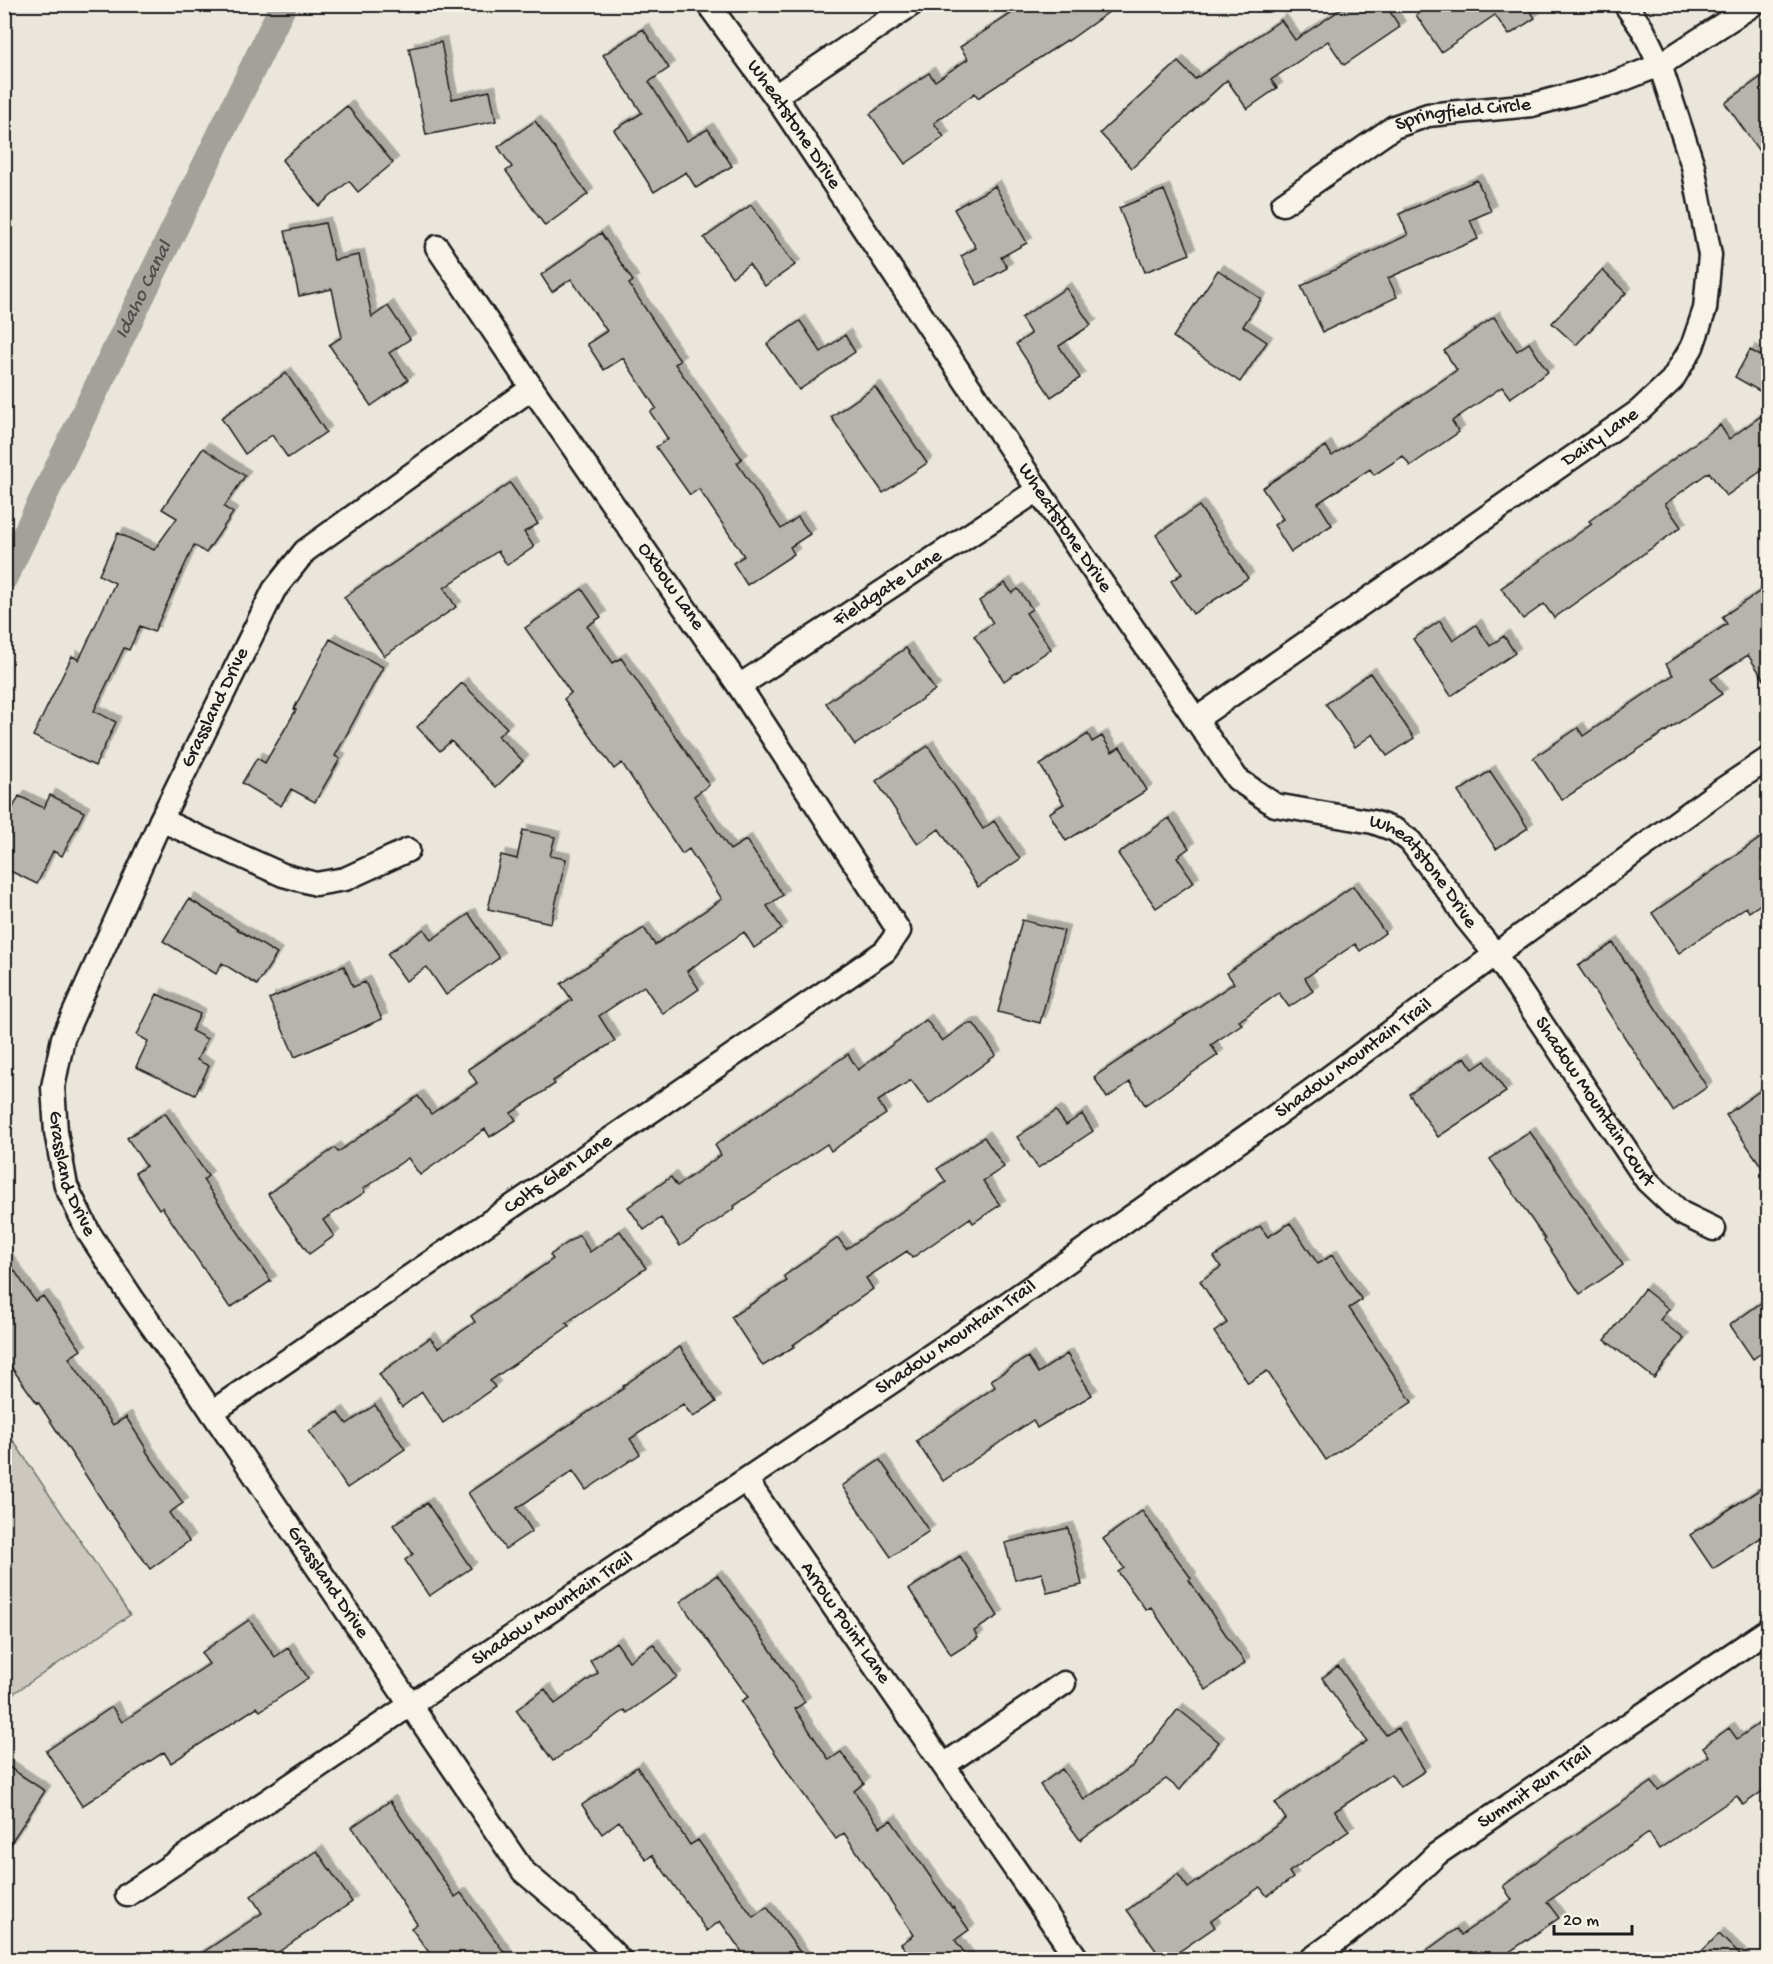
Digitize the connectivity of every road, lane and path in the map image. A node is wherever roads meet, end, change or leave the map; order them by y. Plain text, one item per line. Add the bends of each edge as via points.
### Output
1 (708, 4) edge
2 (912, 4) edge
3 (1625, 4) edge
4 (1754, 4) edge
5 (1660, 65) junction
6 (775, 96) junction
7 (1283, 204) dead end
8 (437, 247) dead end
9 (532, 388) junction
10 (1038, 490) junction
11 (739, 686) junction
12 (1195, 720) junction
13 (1768, 759) edge
14 (161, 820) junction
15 (408, 850) dead end
16 (899, 931) joint
17 (1495, 954) junction
18 (1714, 1230) dead end
19 (212, 1412) junction
20 (746, 1480) junction
21 (1768, 1630) edge
22 (1064, 1683) dead end
23 (411, 1705) junction
24 (944, 1766) junction
25 (127, 1895) dead end
26 (620, 1959) edge
27 (1078, 1959) edge
28 (1310, 1959) edge

1 - 6 street, Wheatstone Drive
2 - 6 street
3 - 5 street, Dairy Lane
4 - 5 street, Springfield Circle
5 - 7 street, Springfield Circle via 1614,83 1532,105 1428,116 1394,127
5 - 12 street, Dairy Lane via 1693,166 1710,255 1705,309 1692,347 1672,380 1639,411
6 - 10 street, Wheatstone Drive
8 - 9 street, Oxbow Lane
9 - 11 street, Oxbow Lane
9 - 14 street, Grassland Drive via 305,551 274,590
10 - 11 street, Fieldgate Lane
10 - 12 street, Wheatstone Drive
11 - 16 street, Oxbow Lane
12 - 17 street, Wheatstone Drive via 1237,779 1275,805 1373,822 1395,830 1410,842
13 - 17 street, Shadow Mountain Trail
14 - 15 street via 283,875 316,884 345,879
14 - 19 street, Grassland Drive via 63,1038 53,1087 56,1132 66,1186 89,1233
16 - 19 street, Colts Glen Lane via 885,951
17 - 18 street, Shadow Mountain Court via 1647,1181 1681,1213
17 - 20 street, Shadow Mountain Trail via 1308,1093 994,1313
19 - 23 street, Grassland Drive
20 - 23 street, Shadow Mountain Trail
20 - 24 street, Arrow Point Lane
21 - 28 street, Summit Run Trail via 1437,1854 1399,1891
22 - 24 street
23 - 25 street, Shadow Mountain Trail
23 - 26 street, Grassland Drive via 524,1871
24 - 27 street, Arrow Point Lane

